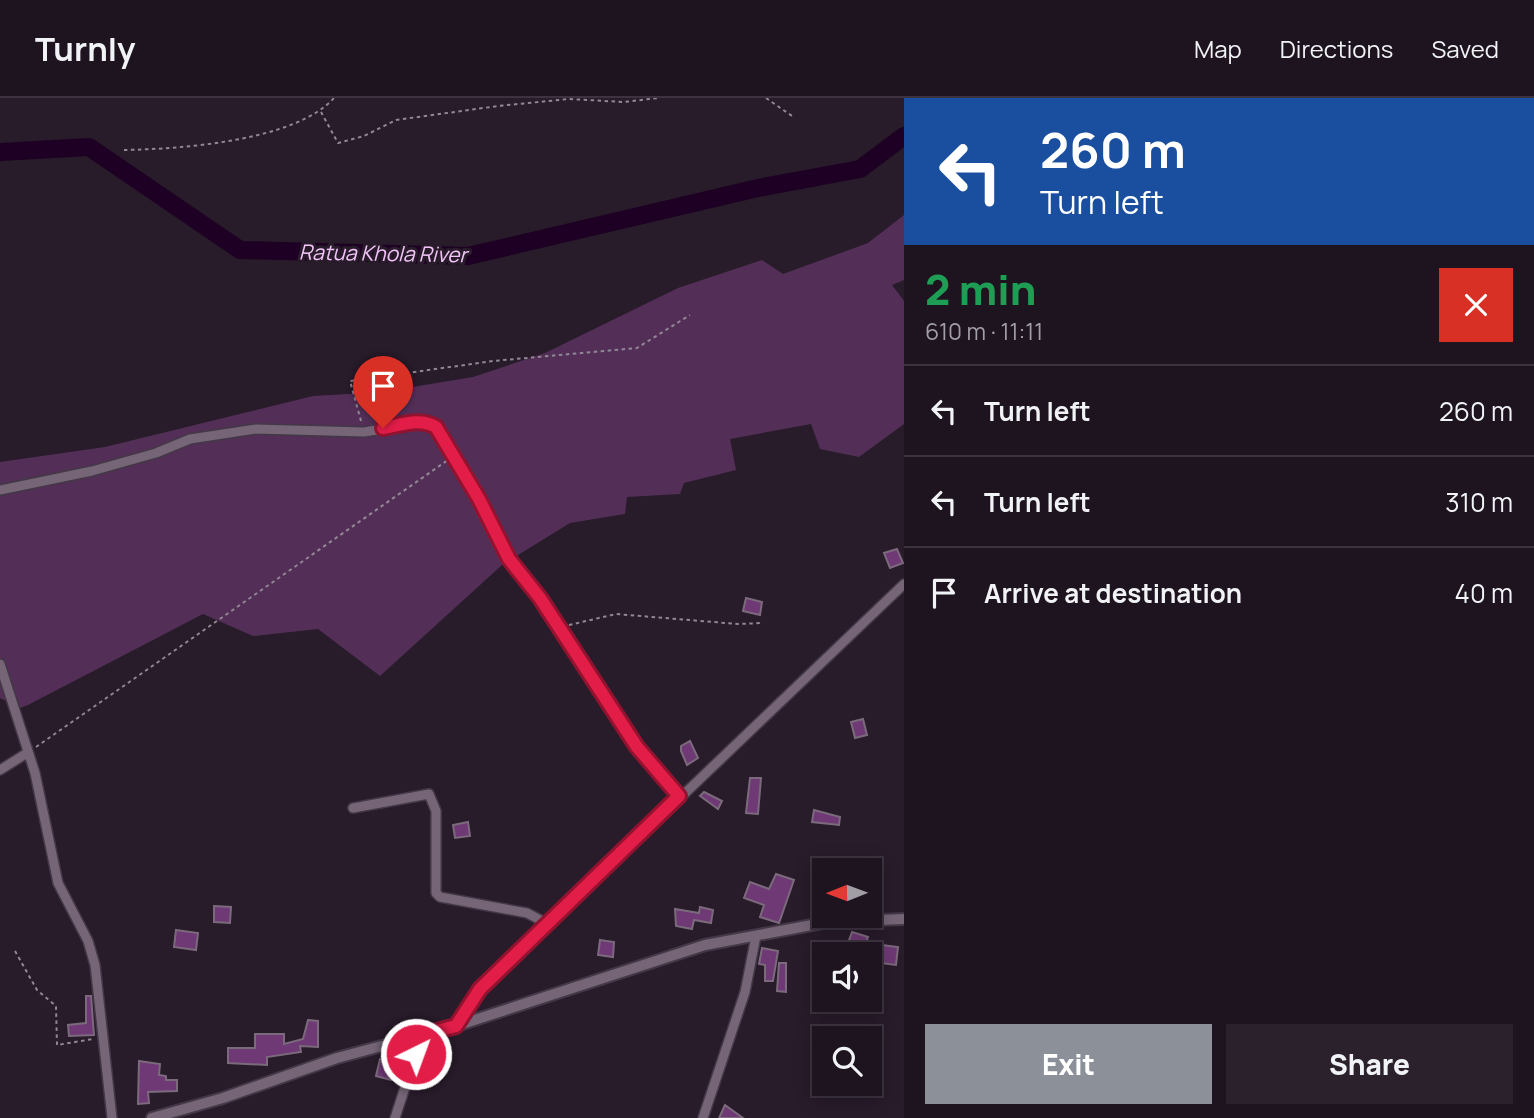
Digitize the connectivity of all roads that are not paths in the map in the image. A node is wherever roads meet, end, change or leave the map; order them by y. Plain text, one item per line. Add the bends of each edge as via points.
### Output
1 (0, 490) edge
2 (904, 584) edge
3 (0, 664) edge
4 (27, 753) junction
5 (0, 770) edge
6 (679, 796) junction
7 (353, 808) dead end
8 (904, 919) edge
9 (548, 924) junction
10 (756, 936) junction
11 (456, 1026) junction
12 (422, 1035) junction
13 (112, 1118) edge
14 (152, 1118) edge
15 (395, 1118) edge
16 (703, 1118) edge

1 - 6 street via 92,471 190,439 256,429 364,432 427,422 436,427 455,455 509,559 540,598 637,747
2 - 6 street
3 - 4 street
4 - 5 street
4 - 13 street via 58,883 95,965
6 - 9 street
7 - 9 street via 429,794 436,811 436,893 527,913
8 - 10 street via 828,922
9 - 11 street via 480,989
10 - 11 street via 705,945
10 - 16 street via 745,992
11 - 12 street
12 - 14 street
12 - 15 street

